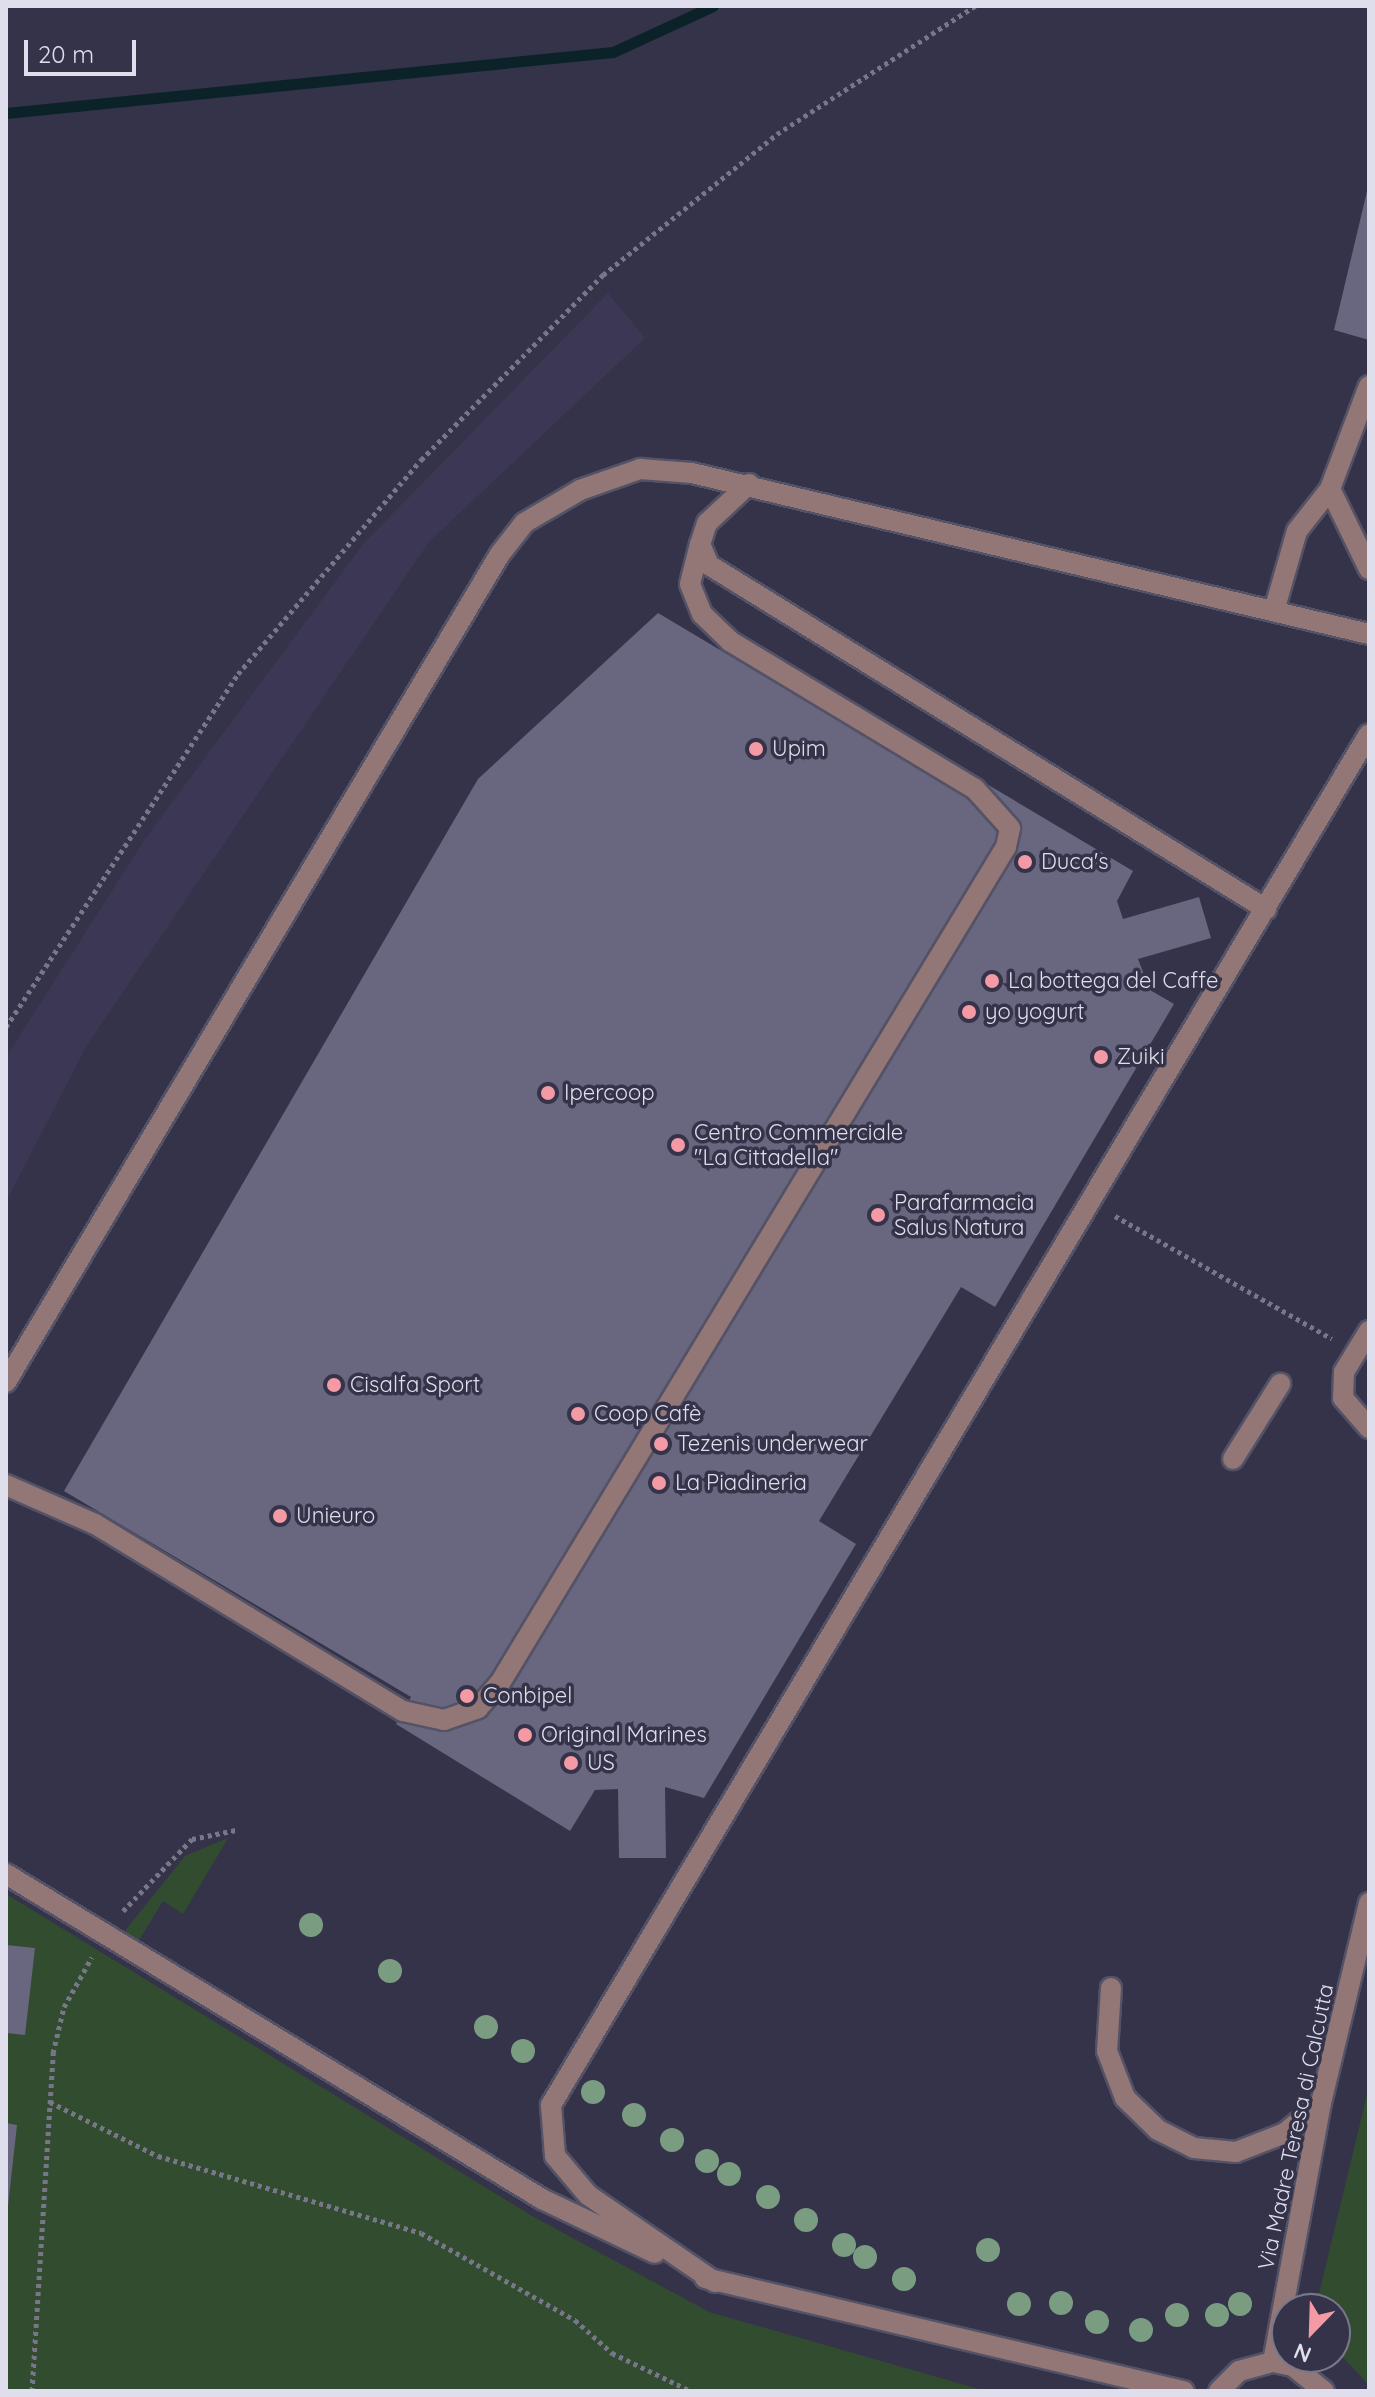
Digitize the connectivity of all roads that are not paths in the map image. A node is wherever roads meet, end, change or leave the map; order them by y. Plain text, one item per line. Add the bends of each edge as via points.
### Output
1 (1369, 386) edge
2 (749, 484) junction
3 (1330, 489) junction
4 (700, 544) junction
5 (1369, 569) edge
6 (1274, 611) junction
7 (1369, 634) edge
8 (1369, 734) edge
9 (1266, 909) junction
10 (1369, 1331) edge
11 (6, 1382) edge
12 (1280, 1384) dead end
13 (1369, 1428) edge
14 (1233, 1459) dead end
15 (6, 1485) edge
16 (6, 1874) edge
17 (1369, 1903) edge
18 (1111, 1988) dead end
19 (1321, 2103) junction
20 (715, 2282) junction
21 (1286, 2293) edge
22 (1271, 2363) edge
23 (1302, 2373) edge
24 (1184, 2391) edge
25 (1219, 2391) edge
26 (1324, 2391) edge

1 - 3 street
2 - 4 street via 707,523
2 - 6 street
2 - 11 street via 640,469 580,490 524,523
3 - 5 street
3 - 6 street via 1297,531
4 - 9 street via 709,565 730,582
4 - 15 street via 690,584 702,614 730,641 975,789 1010,828 1006,847 500,1683 478,1708 444,1720 403,1711 95,1524
6 - 7 street
8 - 9 street
9 - 20 street via 551,2105 555,2156 588,2195
10 - 13 street via 1344,1372 1343,1398
12 - 14 street
16 - 20 street via 542,2199
17 - 19 street, Via Madre Teresa di Calcutta
18 - 19 street via 1107,2051 1125,2098 1158,2130 1194,2148 1236,2152 1285,2133
19 - 21 street, Via Madre Teresa di Calcutta
20 - 24 street
22 - 25 street via 1239,2371
23 - 26 street

